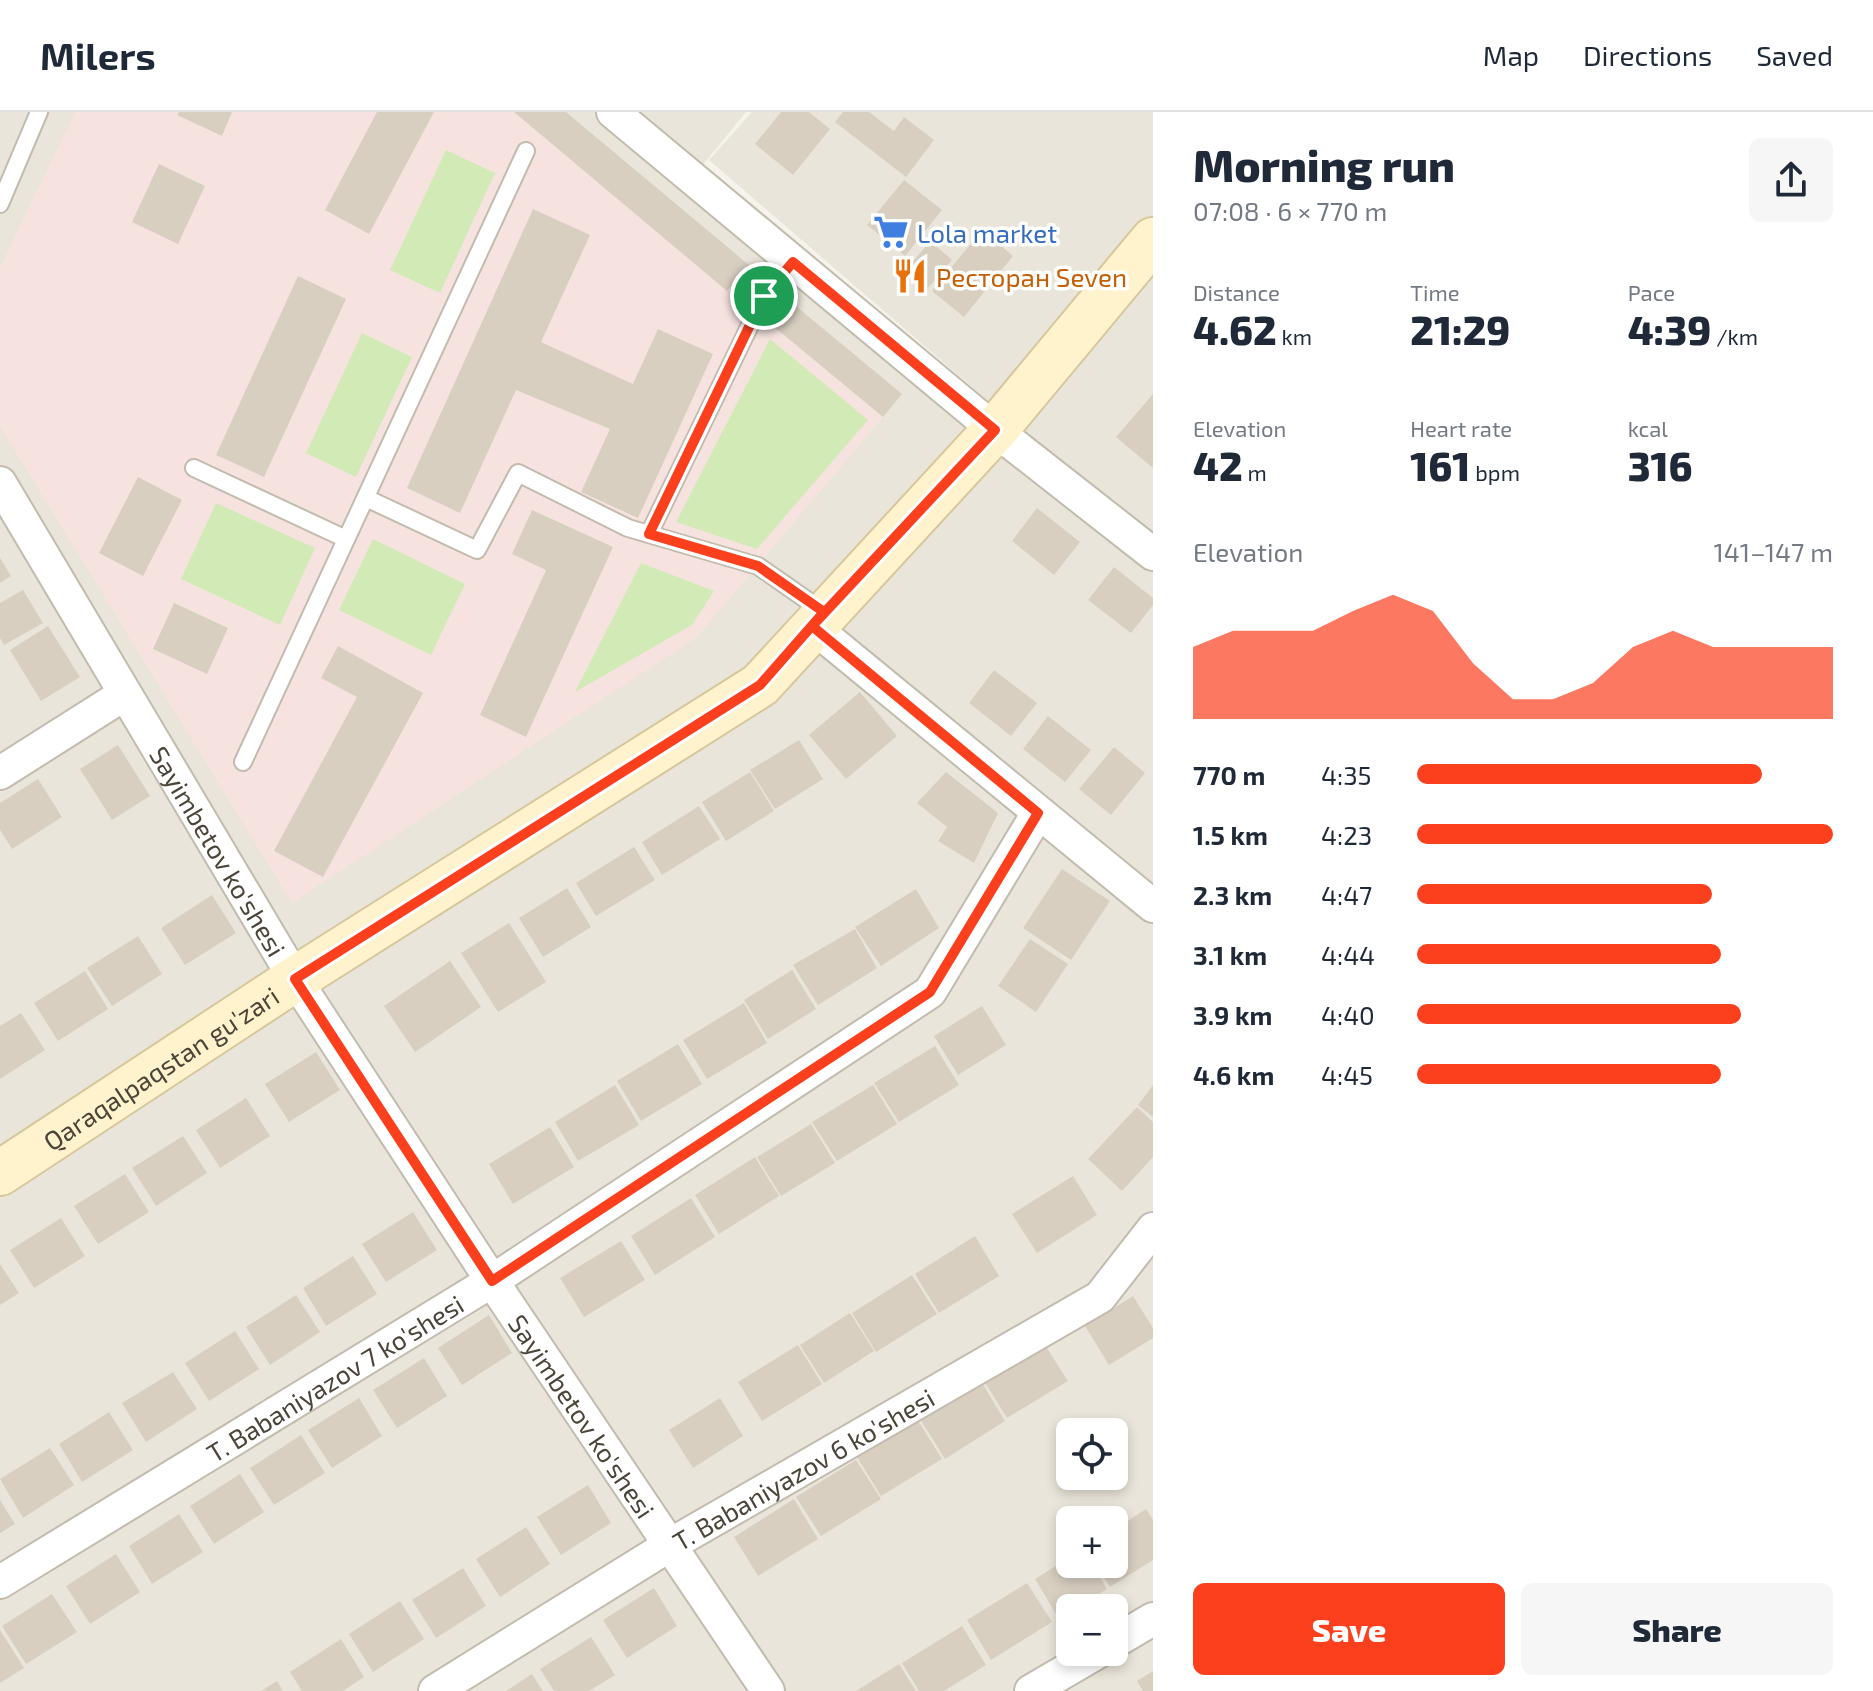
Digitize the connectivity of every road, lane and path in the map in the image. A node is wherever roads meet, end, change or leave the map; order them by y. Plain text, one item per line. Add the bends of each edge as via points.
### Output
1 (39, 112) edge
2 (613, 112) edge
3 (526, 151) dead end
4 (0, 204) edge
5 (1153, 240) edge
6 (793, 262) junction
7 (995, 430) junction
8 (194, 468) dead end
9 (0, 483) edge
10 (366, 498) junction
11 (649, 534) junction
12 (346, 539) junction
13 (1153, 554) edge
14 (818, 619) junction
15 (123, 695) junction
16 (243, 762) dead end
17 (0, 773) edge
18 (1038, 813) junction
19 (1153, 906) edge
20 (295, 979) junction
21 (0, 1173) edge
22 (1153, 1229) edge
23 (492, 1281) junction
24 (670, 1545) junction
25 (0, 1582) edge
26 (1153, 1619) edge
27 (1128, 1634) edge
28 (1074, 1666) edge
29 (435, 1691) edge
30 (768, 1691) edge
31 (1031, 1691) edge

1 - 4 lane
2 - 6 street
3 - 10 lane
5 - 7 street, Qaraqalpaqstan gu'zari
6 - 7 street
6 - 11 lane via 768,288
7 - 13 street
7 - 14 street, Qaraqalpaqstan gu'zari
8 - 12 lane
9 - 15 street, Sayimbetov ko'shesi
10 - 11 lane via 477,550 518,473
10 - 12 lane
11 - 14 lane via 758,566
12 - 16 lane
14 - 18 street
14 - 20 street, Qaraqalpaqstan gu'zari via 760,685
15 - 17 street
15 - 20 street, Sayimbetov ko'shesi
18 - 19 street
18 - 23 street, T. Babaniyazov 7 ko'shesi via 930,992
20 - 21 street, Qaraqalpaqstan gu'zari
20 - 23 street, Sayimbetov ko'shesi
22 - 24 street, T. Babaniyazov 6 ko'shesi via 1100,1297
23 - 24 street, Sayimbetov ko'shesi
23 - 25 street, T. Babaniyazov 7 ko'shesi
24 - 29 street, T. Babaniyazov 6 ko'shesi
24 - 30 street, Sayimbetov ko'shesi
26 - 27 street
28 - 31 street

